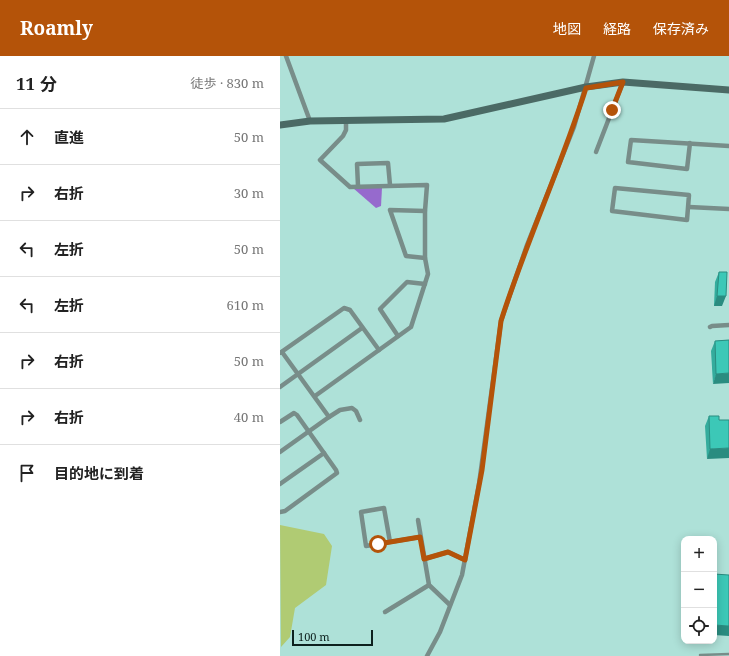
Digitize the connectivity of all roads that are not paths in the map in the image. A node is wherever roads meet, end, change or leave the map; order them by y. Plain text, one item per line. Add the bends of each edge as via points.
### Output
1 (286, 56) edge
2 (594, 56) edge
3 (623, 82) junction
4 (586, 88) junction
5 (729, 90) edge
6 (346, 120) junction
7 (310, 121) junction
8 (280, 125) edge
9 (690, 143) junction
10 (729, 146) edge
11 (596, 152) dead end
12 (390, 185) junction
13 (358, 186) junction
14 (689, 207) junction
15 (729, 209) edge
16 (425, 211) junction
17 (425, 258) junction
18 (425, 284) junction
19 (729, 325) edge
20 (710, 327) dead end
21 (362, 328) junction
22 (398, 336) junction
23 (378, 350) junction
24 (281, 353) edge
25 (298, 374) junction
26 (280, 387) edge
27 (315, 396) junction
28 (329, 417) junction
29 (360, 420) dead end
30 (280, 422) edge
31 (309, 432) junction
32 (280, 452) edge
33 (324, 453) junction
34 (280, 484) edge
35 (280, 512) edge
36 (418, 520) dead end
37 (420, 537) junction
38 (390, 542) junction
39 (424, 559) junction
40 (465, 560) junction
41 (428, 585) junction
42 (450, 605) junction
43 (385, 612) dead end
44 (729, 654) edge
45 (700, 655) edge
46 (427, 656) edge

1 - 7 street
2 - 4 street
3 - 4 street
3 - 5 street
3 - 11 street
4 - 6 street via 444,119
4 - 40 street via 574,127 501,321 482,470
6 - 7 street
6 - 13 street via 343,136 320,160 350,187
7 - 8 street
9 - 9 street via 630,140 628,162 687,168
9 - 10 street
12 - 13 street
12 - 13 street via 388,163 357,164
12 - 16 street via 427,185
14 - 14 street via 689,195 615,188 612,211 687,220
14 - 15 street
16 - 17 street
16 - 17 street via 390,210 406,256
17 - 18 street via 428,274
18 - 22 street via 411,326
18 - 22 street via 407,282 380,309
19 - 20 street
21 - 23 street
21 - 24 street via 350,310 344,308
21 - 25 street
22 - 23 street
23 - 27 street
24 - 25 street
25 - 26 street
25 - 27 street
27 - 28 street
28 - 29 street via 340,410 352,408
28 - 31 street
30 - 31 street via 294,413
31 - 32 street
31 - 33 street
33 - 34 street
33 - 35 street via 337,473 286,511
36 - 37 street
37 - 38 street
37 - 39 street
38 - 38 street via 366,546 361,512 384,508
39 - 40 street via 448,552
39 - 41 street
40 - 42 street
41 - 42 street
41 - 43 street
42 - 46 street
44 - 45 lane

